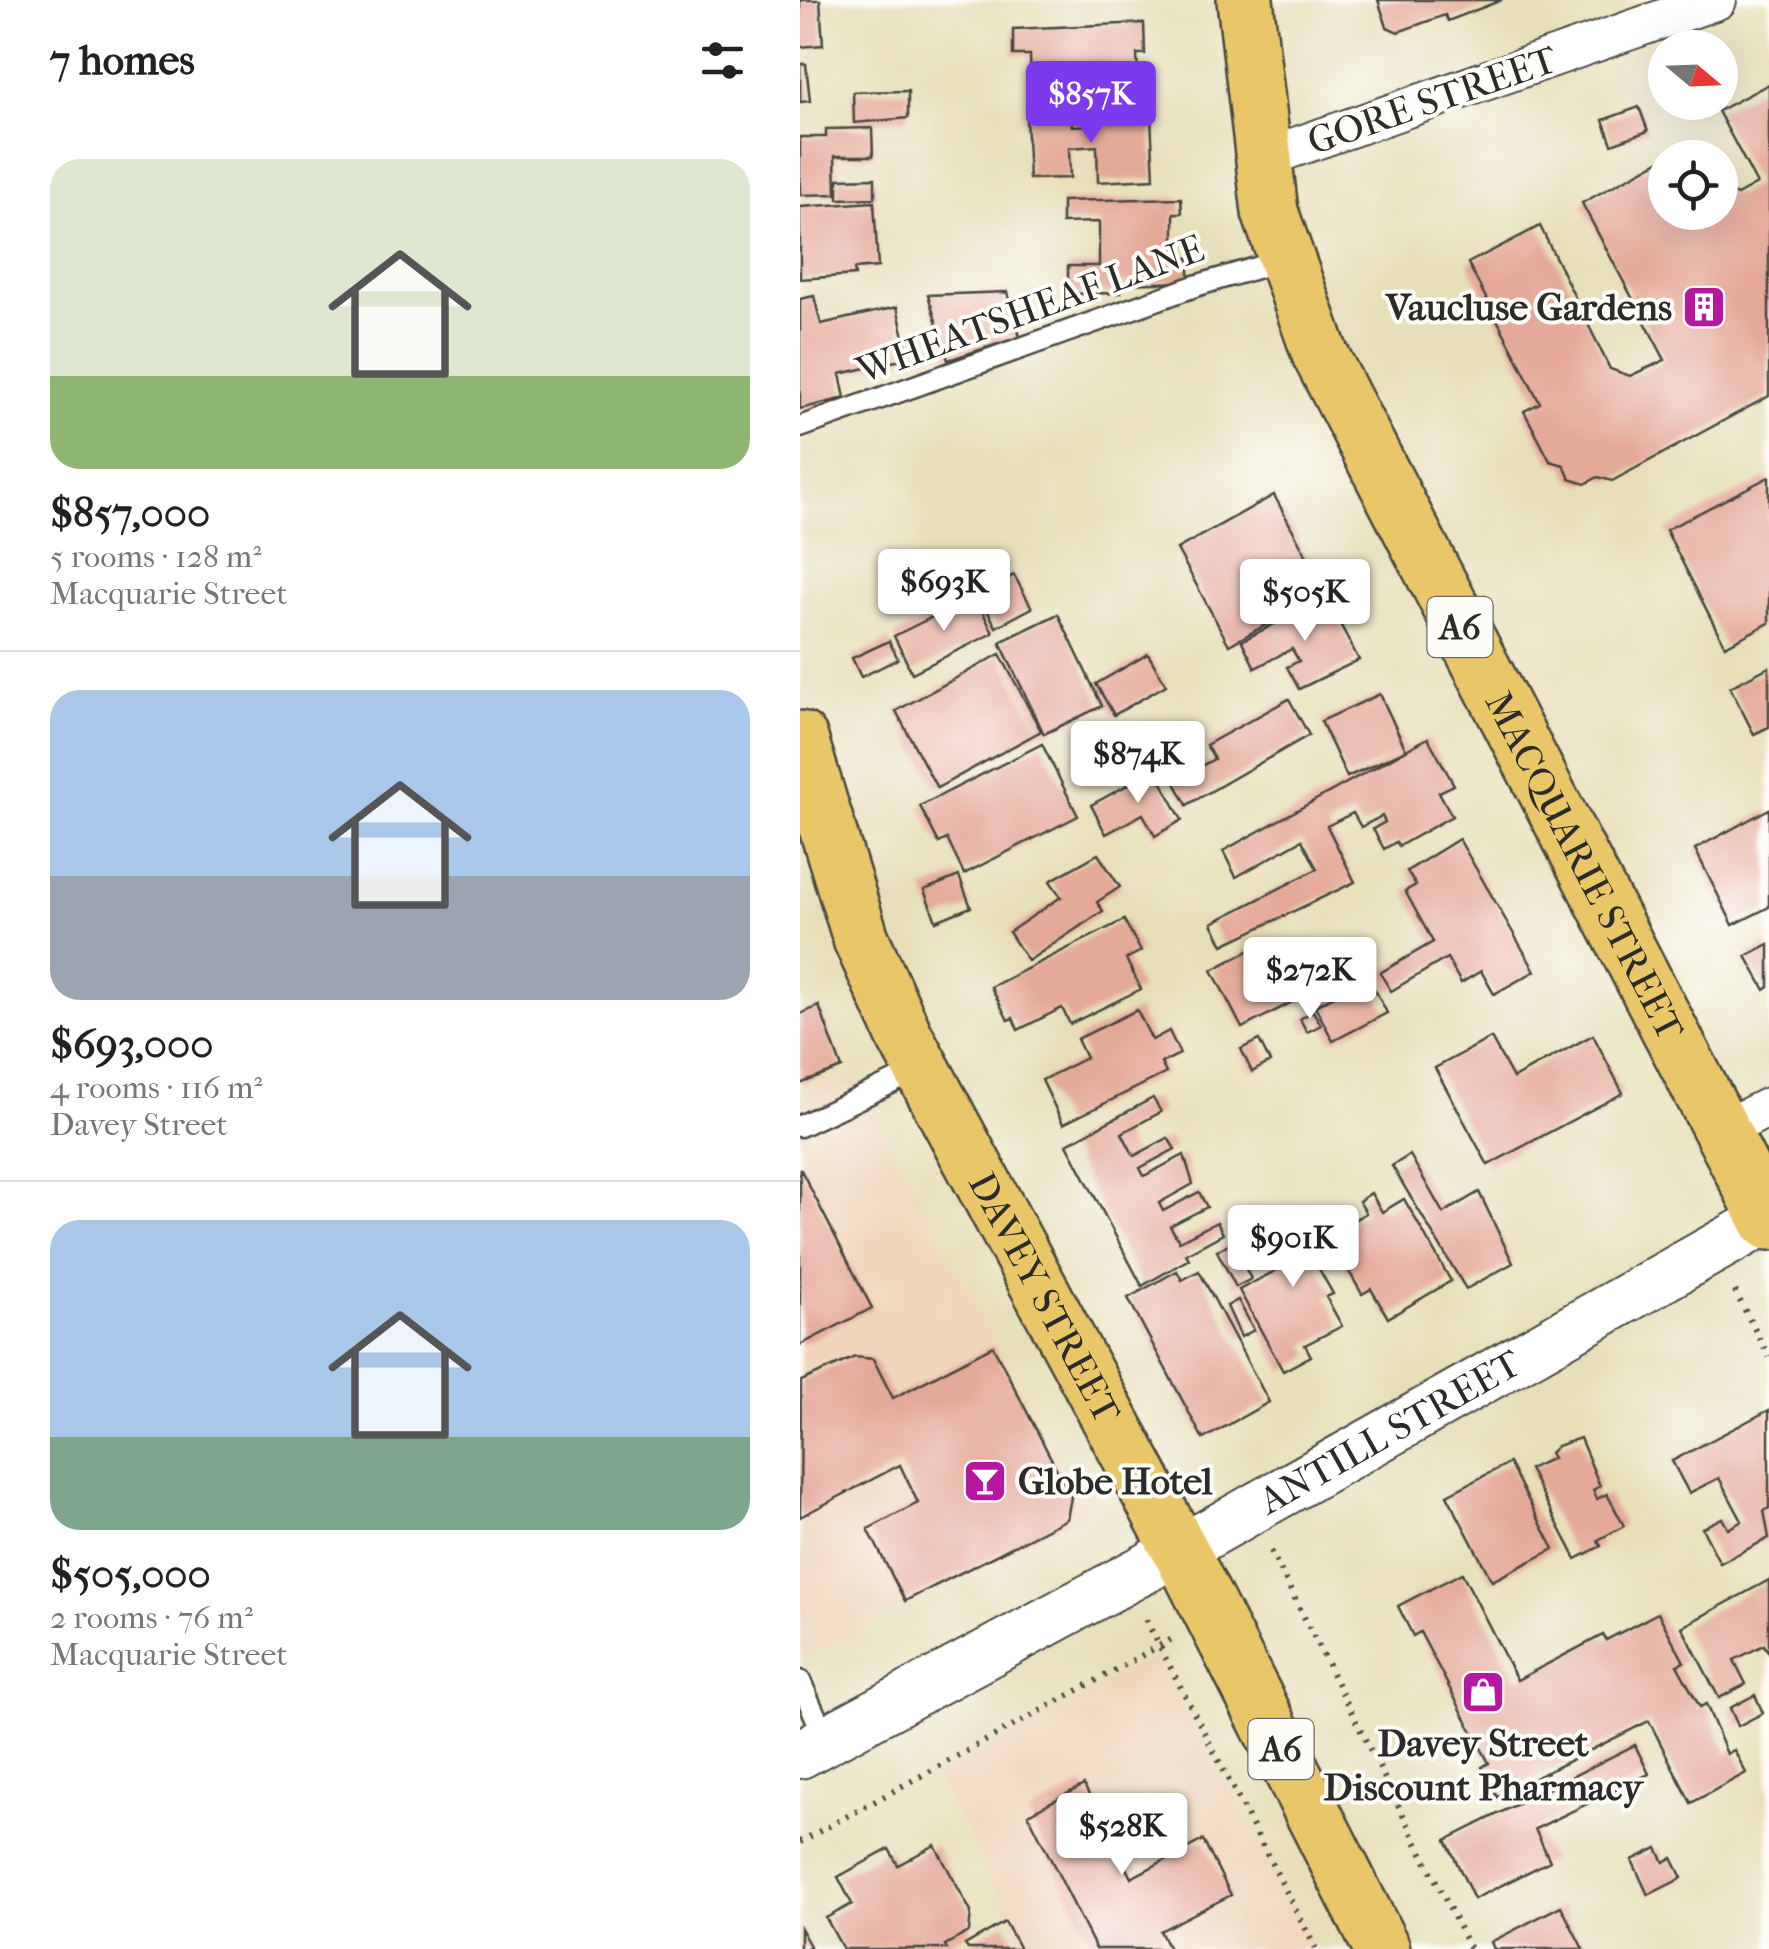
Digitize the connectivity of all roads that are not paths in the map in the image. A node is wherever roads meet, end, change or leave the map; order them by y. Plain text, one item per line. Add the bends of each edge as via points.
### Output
1 (1245, 0) edge
2 (1717, 0) edge
3 (1261, 159) junction
4 (1283, 260) junction
5 (800, 427) edge
6 (800, 739) edge
7 (923, 1068) junction
8 (1746, 1119) edge
9 (800, 1126) edge
10 (1768, 1220) edge
11 (1180, 1550) junction
12 (800, 1681) edge
13 (813, 1747) edge
14 (1382, 1949) edge

1 - 3 highway, MACQUARIE STREET / A6
2 - 3 street, GORE STREET
3 - 4 highway, MACQUARIE STREET / A6
4 - 5 lane, WHEATSHEAF LANE
4 - 8 highway, MACQUARIE STREET / A6 via 1320,354
6 - 7 highway, DAVEY STREET / A6 via 861,939
7 - 9 lane
7 - 11 highway, DAVEY STREET / A6
8 - 10 highway, MACQUARIE STREET / A6
10 - 11 street, ANTILL STREET
11 - 13 street, ANTILL STREET
11 - 14 highway, DAVEY STREET / A6
12 - 13 lane

